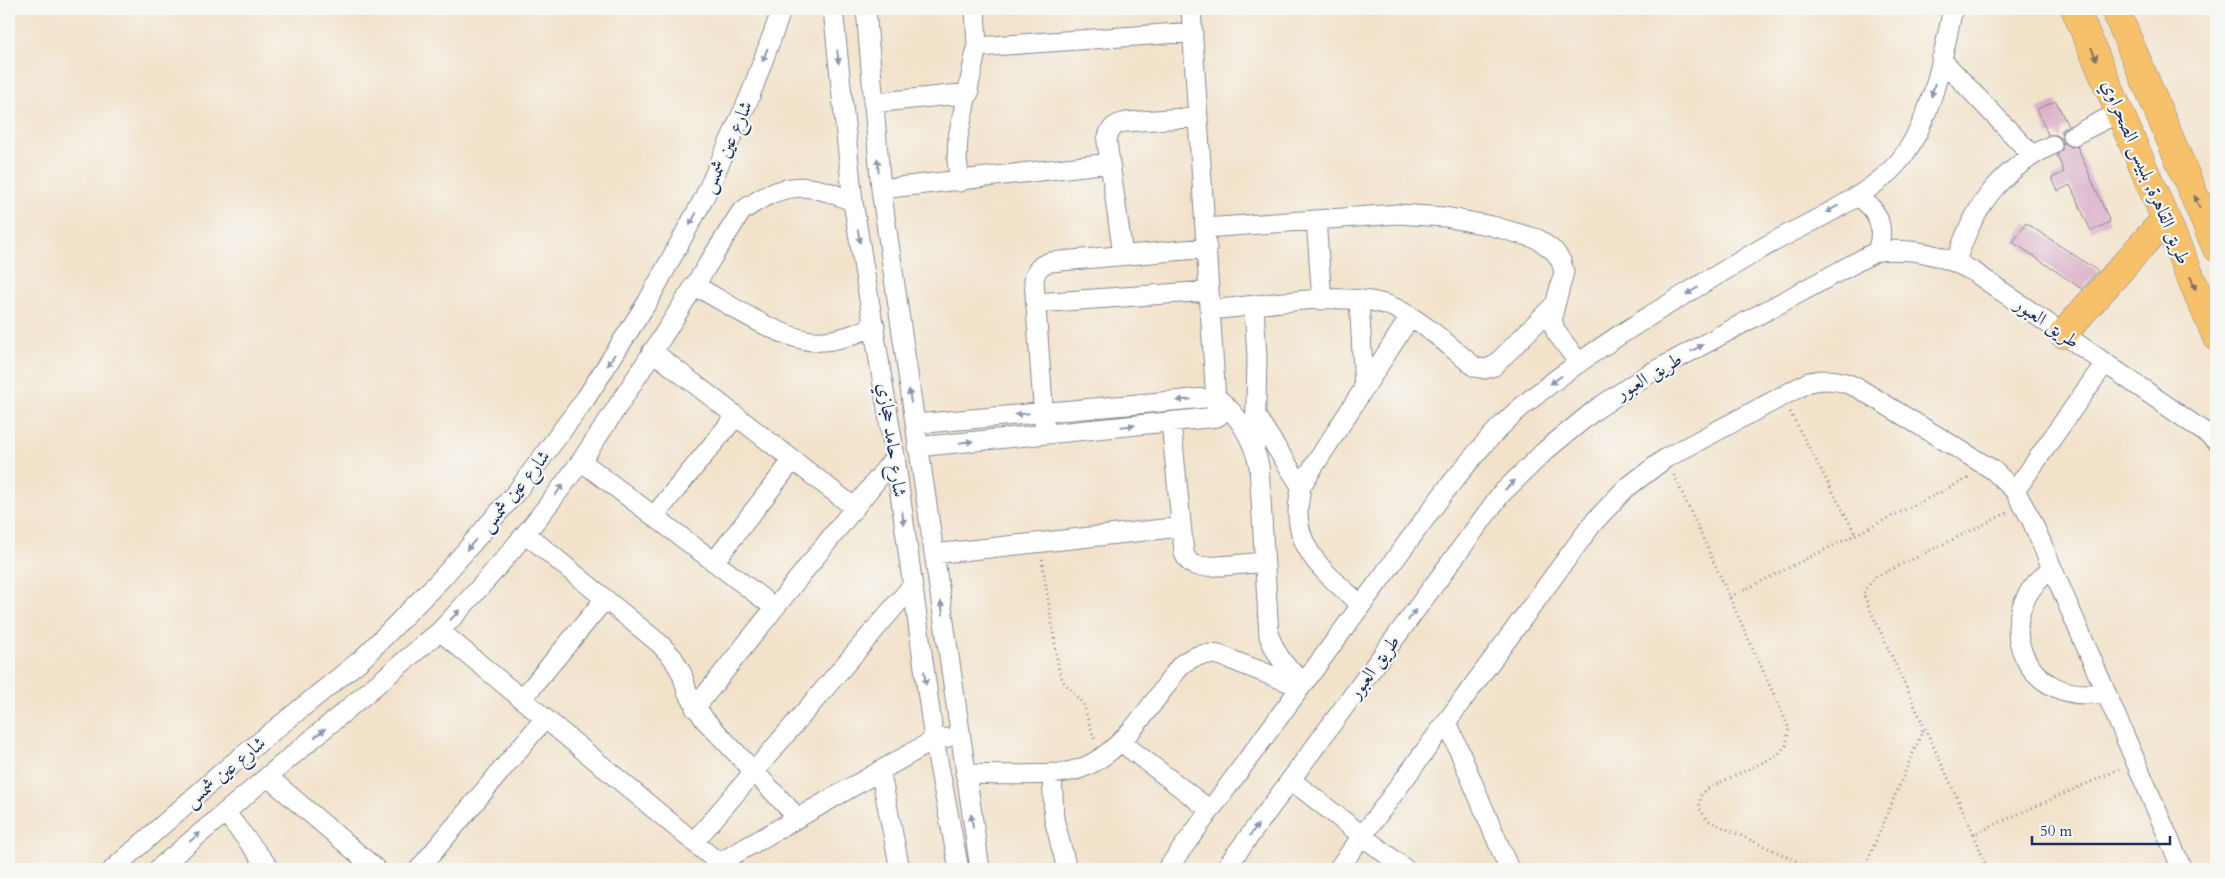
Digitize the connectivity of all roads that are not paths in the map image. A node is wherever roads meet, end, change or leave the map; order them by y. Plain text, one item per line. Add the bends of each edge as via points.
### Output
1 (782, 9) edge
2 (833, 9) edge
3 (866, 9) edge
4 (974, 9) edge
5 (1191, 9) edge
6 (1953, 9) edge
7 (2075, 9) edge
8 (2115, 9) edge
9 (1193, 32) junction
10 (977, 47) junction
11 (1941, 59) junction
12 (969, 93) junction
13 (873, 103) junction
14 (2120, 112) junction
15 (1198, 117) junction
16 (2072, 136) dead end
17 (2052, 145) dead end
18 (2032, 154) junction
19 (1110, 163) junction
20 (960, 182) junction
21 (881, 189) junction
22 (1856, 196) junction
23 (853, 202) junction
24 (2166, 218) junction
25 (1316, 220) junction
26 (1205, 228) junction
27 (2216, 247) edge
28 (1207, 248) junction
29 (1877, 251) junction
30 (1123, 255) junction
31 (1956, 262) junction
32 (694, 285) junction
33 (1209, 291) junction
34 (1359, 299) junction
35 (1322, 300) junction
36 (1036, 303) junction
37 (1273, 304) junction
38 (1555, 304) junction
39 (1254, 306) junction
40 (1210, 310) junction
41 (1410, 317) junction
42 (875, 326) junction
43 (2063, 334) junction
44 (2216, 336) edge
45 (652, 351) junction
46 (1257, 358) junction
47 (1579, 363) junction
48 (2105, 363) junction
49 (1364, 388) junction
50 (1221, 407) junction
51 (1044, 412) junction
52 (736, 416) junction
53 (1256, 416) junction
54 (1171, 422) junction
55 (915, 424) junction
56 (1046, 433) junction
57 (2216, 440) edge
58 (918, 447) junction
59 (1255, 447) junction
60 (895, 457) junction
61 (793, 460) junction
62 (581, 461) junction
63 (1301, 486) junction
64 (2019, 498) junction
65 (855, 508) junction
66 (654, 516) junction
67 (1181, 527) junction
68 (526, 534) junction
69 (934, 554) junction
70 (714, 562) junction
71 (1264, 562) junction
72 (2052, 569) junction
73 (912, 586) junction
74 (605, 599) junction
75 (1361, 606) junction
76 (775, 608) junction
77 (440, 631) junction
78 (1303, 685) junction
79 (2105, 692) junction
80 (522, 698) junction
81 (695, 708) junction
82 (545, 718) junction
83 (1447, 722) junction
84 (959, 736) junction
85 (934, 740) junction
86 (1121, 742) junction
87 (880, 770) junction
88 (753, 772) junction
89 (1052, 773) junction
90 (965, 774) junction
91 (268, 777) junction
92 (1291, 780) junction
93 (1210, 810) junction
94 (225, 812) junction
95 (797, 817) junction
96 (1362, 836) junction
97 (694, 842) junction
98 (1350, 862) edge
99 (716, 866) edge
100 (113, 869) edge
101 (158, 869) edge
102 (270, 869) edge
103 (376, 869) edge
104 (419, 869) edge
105 (900, 869) edge
106 (959, 869) edge
107 (980, 869) edge
108 (1067, 869) edge
109 (1167, 869) edge
110 (1225, 869) edge
111 (1338, 869) edge
112 (1405, 869) edge
113 (1509, 869) edge
114 (2182, 869) edge

1 -> 100 street, شارع عين شمس via 750,96 703,200 648,301 586,398 518,490 443,577 362,659 220,774
2 -> 23 street, شارع حامد حجازي
3 - 13 street, شارع حامد حجازي
4 - 10 street
5 - 9 street
6 - 11 street
7 -> 14 highway, طريق القاهرة, بلبيس الصحراوي
27 -> 8 highway, طريق القاهرة, بلبيس الصحراوي
9 - 10 street
9 - 15 street
10 - 12 street
11 - 18 street
11 -> 22 street via 1920,130 1903,156 1881,179
12 - 13 street
12 - 20 street via 958,137
21 -> 13 street, شارع حامد حجازي
14 - 16 street
14 - 24 highway, طريق القاهرة, بلبيس الصحراوي
15 - 19 street via 1120,123 1110,130 1108,136
15 - 26 street
17 - 18 street
18 - 31 street via 2009,173 1981,204 1970,223
19 - 20 street
19 - 30 street
20 - 21 street
55 -> 21 street, شارع حامد حجازي
22 - 29 street via 1866,202 1879,219 1881,241
22 -> 47 street via 1670,304
23 - 32 street, شارع عين شمس via 829,191 806,187 782,189 760,197 741,212
23 -> 42 street, شارع حامد حجازي
24 - 43 highway
24 -> 44 highway, طريق القاهرة, بلبيس الصحراوي
25 - 26 street
25 - 35 street
25 - 38 street via 1397,214 1445,217 1538,239 1555,252 1564,272
26 - 28 street
28 - 30 street
28 - 33 street
29 - 31 street, طريق العبور via 1918,251
92 -> 29 street, طريق العبور via 1501,494 1546,450 1647,374
30 - 36 street via 1042,264 1036,270 1034,280
31 - 43 street, طريق العبور
32 - 42 street via 784,334 812,341 841,339
32 - 45 street, شارع عين شمس
33 - 36 street
33 - 40 street
34 - 35 street
34 - 41 street via 1377,302
34 - 49 street
35 - 37 street
36 - 51 street
37 - 39 street
37 - 46 street
38 - 41 street via 1494,366 1485,369 1475,366
38 - 47 street via 1556,332
39 - 40 street
39 - 46 street
40 - 50 street
41 - 49 street
42 - 60 street, شارع حامد حجازي
43 - 48 street, طريق العبور
45 - 52 street
45 - 62 street, شارع عين شمس
46 - 53 street
47 -> 75 street via 1530,400 1485,442
48 - 57 street, طريق العبور
48 - 64 street
49 - 63 street
50 -> 51 street
50 - 54 street
50 - 59 street
51 -> 55 street
51 - 56 street
52 - 61 street
52 - 66 street
53 - 59 street
53 - 63 street
56 -> 54 street
54 - 67 street
55 - 58 street, شارع حامد حجازي
58 -> 56 street
58 - 69 street, شارع حامد حجازي
59 - 71 street via 1259,466
60 - 65 street
60 -> 73 street, شارع حامد حجازي
61 - 65 street
61 - 70 street
62 - 66 street
68 -> 62 street, شارع عين شمس
63 - 75 street via 1298,513 1303,541 1318,565
64 - 72 street
64 - 83 street via 1990,468 1848,383 1838,380 1809,382 1666,458 1625,489 1593,523
65 - 76 street
66 - 70 street
67 - 69 street
67 - 71 street via 1184,553 1194,565
68 - 74 street
77 -> 68 street, شارع عين شمس
84 -> 69 street, شارع حامد حجازي
70 - 76 street
71 - 78 street via 1269,636 1276,654
72 - 79 street
72 - 79 street via 2025,597 2018,623 2021,649 2034,672 2054,688 2079,695
73 -> 85 street, شارع حامد حجازي
73 - 88 street
74 - 80 street
74 - 81 street via 673,658
75 - 78 street
76 - 81 street
77 - 80 street
91 -> 77 street, شارع عين شمس
78 - 86 street via 1219,655 1192,656 1181,665
78 - 93 street
79 - 114 street
80 - 82 street
81 - 88 street
82 - 97 street
82 - 104 street
83 - 96 street
83 - 113 street
84 - 85 street
84 - 90 street, شارع حامد حجازي
85 - 87 street
85 - 106 street, شارع حامد حجازي
86 - 89 street via 1101,759 1078,769
86 - 93 street
87 - 95 street
87 - 105 street
88 - 95 street
88 - 97 street
89 - 90 street
89 - 108 street via 1054,819
107 -> 90 street, شارع حامد حجازي
91 - 94 street, شارع عين شمس
91 - 103 street
92 - 96 street
110 -> 92 street, طريق العبور
93 - 109 street
101 -> 94 street, شارع عين شمس
94 - 102 street
95 - 99 street
96 - 98 street
96 - 112 street
97 - 99 street
98 - 111 street

